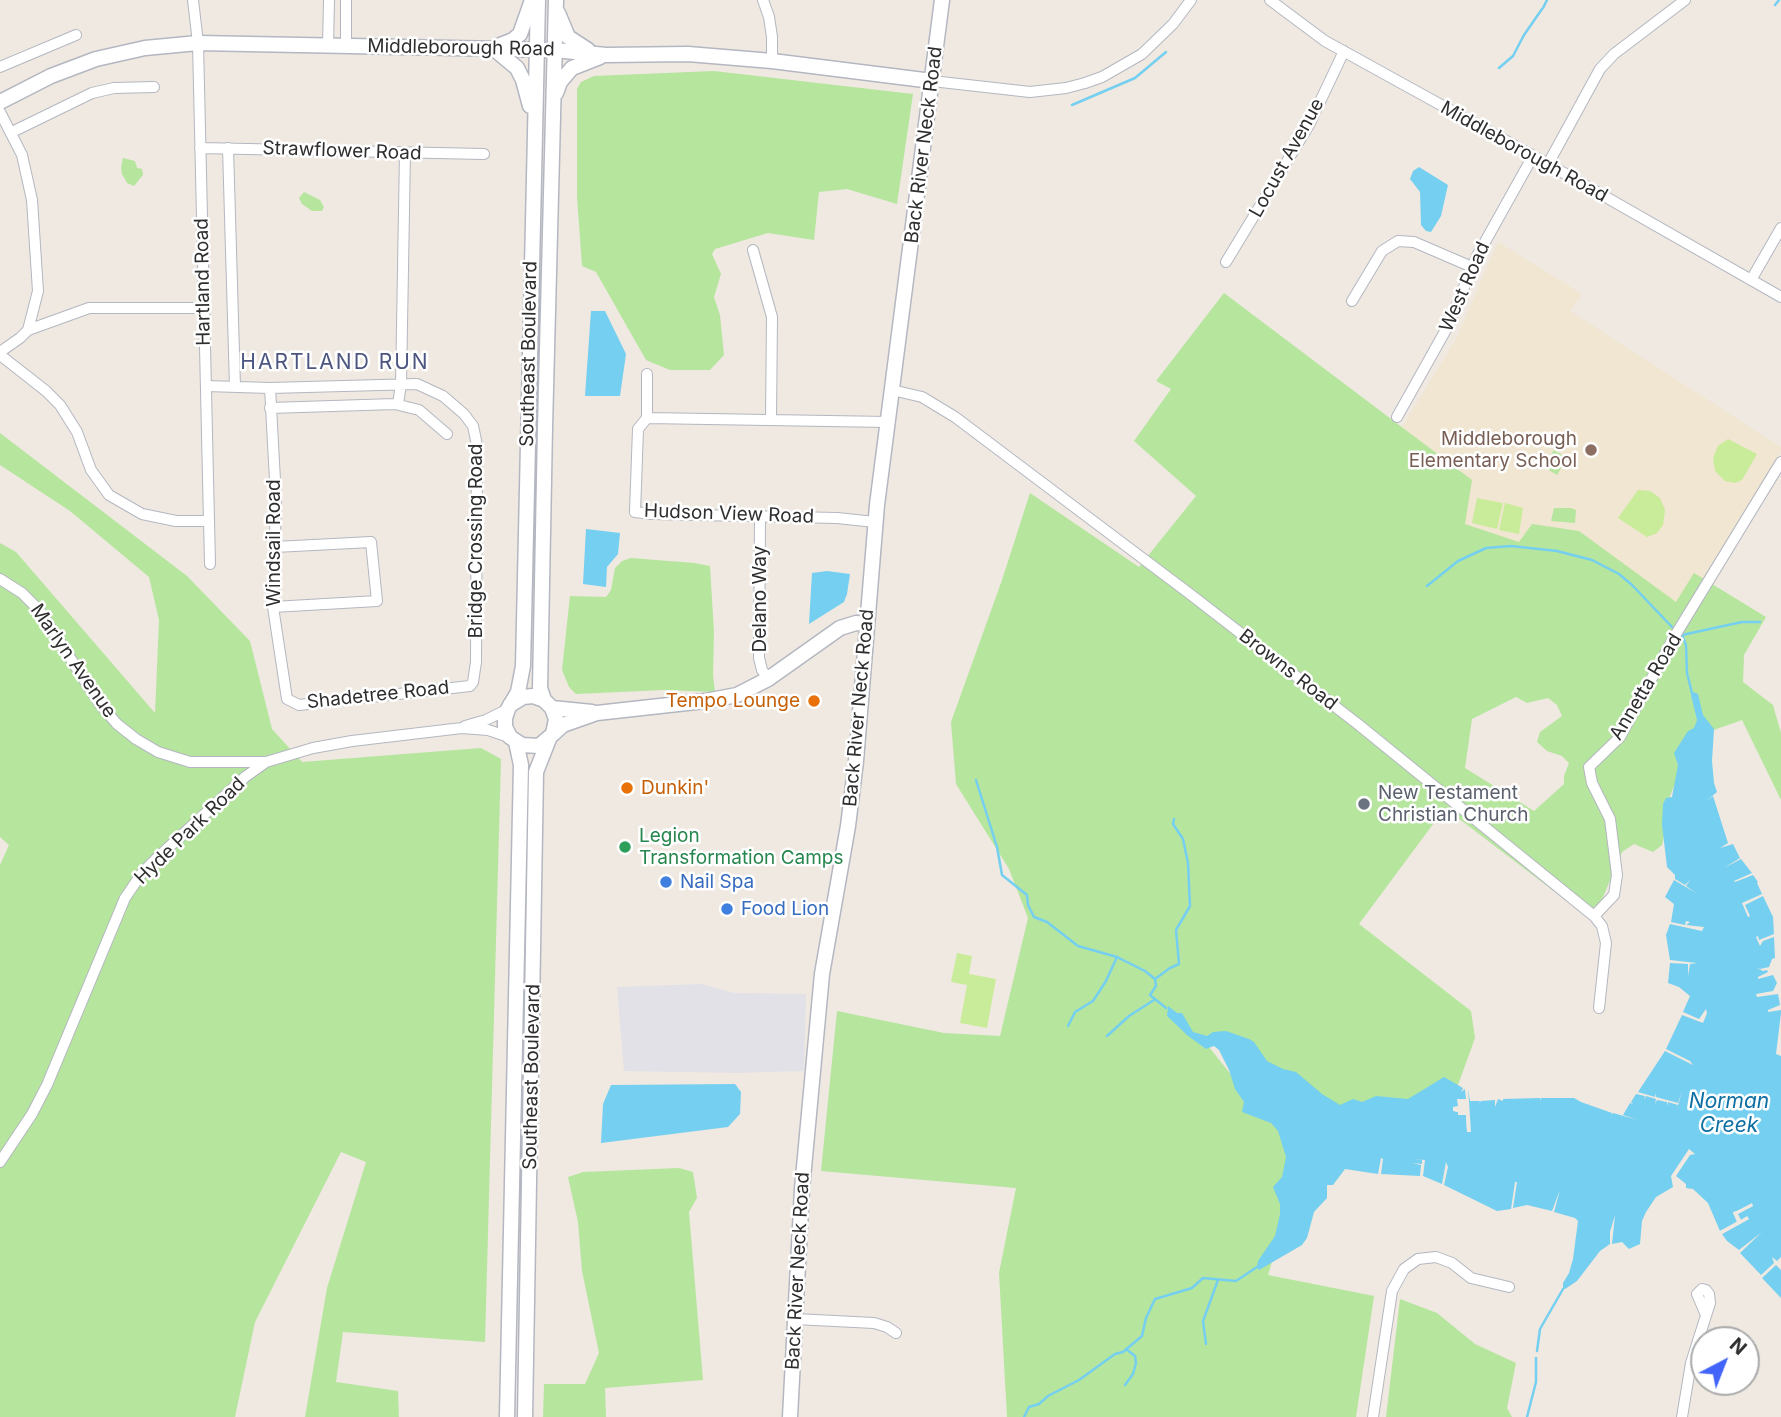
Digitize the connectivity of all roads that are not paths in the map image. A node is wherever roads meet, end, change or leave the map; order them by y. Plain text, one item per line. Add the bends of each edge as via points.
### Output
1 (193, 0) edge
2 (329, 0) edge
3 (346, 0) edge
4 (532, 0) edge
5 (538, 0) edge
6 (763, 0) edge
7 (942, 0) edge
8 (1191, 0) edge
9 (1270, 0) edge
10 (1685, 0) edge
11 (556, 4) edge
12 (76, 35) dead end
13 (198, 43) junction
14 (328, 46) junction
15 (346, 46) junction
16 (492, 48) junction
17 (537, 49) junction
18 (554, 50) junction
19 (1344, 51) junction
20 (606, 55) junction
21 (772, 61) junction
22 (0, 67) edge
23 (932, 81) junction
24 (154, 87) dead end
25 (0, 103) edge
26 (552, 104) junction
27 (0, 112) edge
28 (534, 124) junction
29 (12, 132) junction
30 (200, 148) junction
31 (228, 148) junction
32 (405, 153) junction
33 (484, 154) dead end
34 (1533, 156) junction
35 (1548, 164) junction
36 (1781, 228) edge
37 (753, 250) dead end
38 (1226, 262) dead end
39 (1472, 267) junction
40 (1751, 280) junction
41 (1781, 297) edge
42 (1352, 301) dead end
43 (203, 308) junction
44 (28, 330) junction
45 (0, 354) edge
46 (647, 374) dead end
47 (401, 384) junction
48 (206, 386) junction
49 (235, 387) junction
50 (270, 387) junction
51 (892, 390) junction
52 (398, 404) junction
53 (270, 408) junction
54 (1397, 417) dead end
55 (647, 418) junction
56 (771, 419) junction
57 (888, 422) junction
58 (447, 434) dead end
59 (1781, 462) edge
60 (760, 517) junction
61 (209, 521) junction
62 (875, 523) junction
63 (275, 547) junction
64 (210, 564) dead end
65 (0, 579) edge
66 (273, 607) junction
67 (867, 624) junction
68 (768, 679) junction
69 (470, 686) joint
70 (287, 699) joint
71 (548, 704) junction
72 (509, 707) junction
73 (597, 713) junction
74 (462, 728) junction
75 (551, 737) junction
76 (513, 740) junction
77 (266, 762) junction
78 (1594, 916) junction
79 (1599, 1008) dead end
80 (0, 1162) edge
81 (1508, 1287) dead end
82 (1706, 1315) dead end
83 (795, 1320) junction
84 (896, 1333) dead end
85 (507, 1417) edge
86 (525, 1417) edge
87 (790, 1417) edge
88 (1373, 1417) edge
89 (1682, 1417) edge

1 - 13 street, Hartland Road
2 - 14 street
3 - 15 street
4 - 16 main road via 520,34
5 - 17 main road, Southeast Boulevard
6 - 21 street via 772,37
7 - 23 main road, Back River Neck Road
8 - 23 street via 1142,54 1085,83 1030,92
9 - 19 street, Middleborough Road
10 - 35 street via 1606,62
11 - 18 main road, Southeast Boulevard
11 - 20 main road via 568,37 585,49
12 - 22 street
13 - 14 main road, Middleborough Road
13 - 25 main road, Middleborough Road via 96,59
13 - 30 street, Hartland Road
14 - 15 main road, Middleborough Road
15 - 16 main road, Middleborough Road
16 - 17 main road, Middleborough Road
16 - 28 main road via 517,68
17 - 18 main road, Middleborough Road
17 - 28 main road, Southeast Boulevard
18 - 20 main road, Middleborough Road
18 - 26 main road, Southeast Boulevard
19 - 34 street, Middleborough Road
19 - 38 street, Locust Avenue via 1308,125
20 - 21 main road, Middleborough Road via 688,54
20 - 26 main road via 572,68
21 - 23 main road, Middleborough Road
23 - 51 main road, Back River Neck Road
24 - 29 street via 114,88 79,97
26 - 71 main road, Southeast Boulevard via 540,688
27 - 29 street
28 - 72 main road, Southeast Boulevard via 523,666 519,692
29 - 44 street via 30,183 35,228 38,290
30 - 31 street, Strawflower Road
30 - 43 street, Hartland Road
31 - 32 street, Strawflower Road
31 - 49 street
32 - 33 street, Strawflower Road
32 - 47 street
34 - 35 street, Middleborough Road
34 - 39 street, West Road
35 - 40 street, Middleborough Road
36 - 40 street
37 - 56 street via 772,317
39 - 42 street via 1414,242 1398,241 1382,251
39 - 54 street, West Road via 1444,335
40 - 41 street, Middleborough Road
43 - 44 street via 89,308
43 - 48 street, Hartland Road
44 - 45 street
45 - 61 street via 66,412 91,470 109,495 142,514
46 - 55 street, Hudson View Road
47 - 50 street, Bridge Crossing Road
47 - 52 street
47 - 69 street, Bridge Crossing Road via 417,384 443,396 464,414 475,434 476,639 475,675
48 - 49 street, Bridge Crossing Road
48 - 61 street, Hartland Road
49 - 50 street, Bridge Crossing Road
50 - 53 street, Windsail Road
51 - 57 main road, Back River Neck Road
51 - 78 street, Browns Road via 922,397 955,417 1350,718
52 - 53 street
52 - 58 street via 425,414
53 - 63 street, Windsail Road
55 - 56 street
55 - 60 street, Hudson View Road via 638,429 635,512
56 - 57 street
57 - 62 main road, Back River Neck Road
59 - 78 street, Annetta Road via 1620,737 1589,767 1610,819 1617,875 1614,895
60 - 62 street, Hudson View Road
60 - 68 street, Delano Way via 759,659
61 - 64 street, Hartland Road
62 - 67 main road, Back River Neck Road
63 - 66 street, Windsail Road
63 - 66 street via 371,542 377,601
65 - 77 street, Marlyn Avenue via 40,611 99,702 136,739 190,762
66 - 70 street, Windsail Road
67 - 68 main road via 840,628
67 - 83 main road, Back River Neck Road via 853,786 822,974
68 - 73 main road via 724,698
69 - 70 street, Shadetree Road via 299,705
71 - 72 main road via 533,696
71 - 73 main road
71 - 75 main road via 556,719
72 - 74 street, Hyde Park Road
72 - 76 main road via 505,727
73 - 75 main road via 563,725
74 - 76 street, Hyde Park Road via 488,730
74 - 77 street, Hyde Park Road via 352,741
75 - 76 main road via 540,746
75 - 86 main road, Southeast Boulevard via 536,772
76 - 85 main road, Southeast Boulevard via 521,765
77 - 80 street, Hyde Park Road via 176,841 133,886 47,1085
78 - 79 street via 1606,943
81 - 88 street via 1471,1278 1436,1257 1418,1259 1404,1269 1392,1291
82 - 89 street via 1691,1363
83 - 84 street via 874,1323
83 - 87 main road, Back River Neck Road

